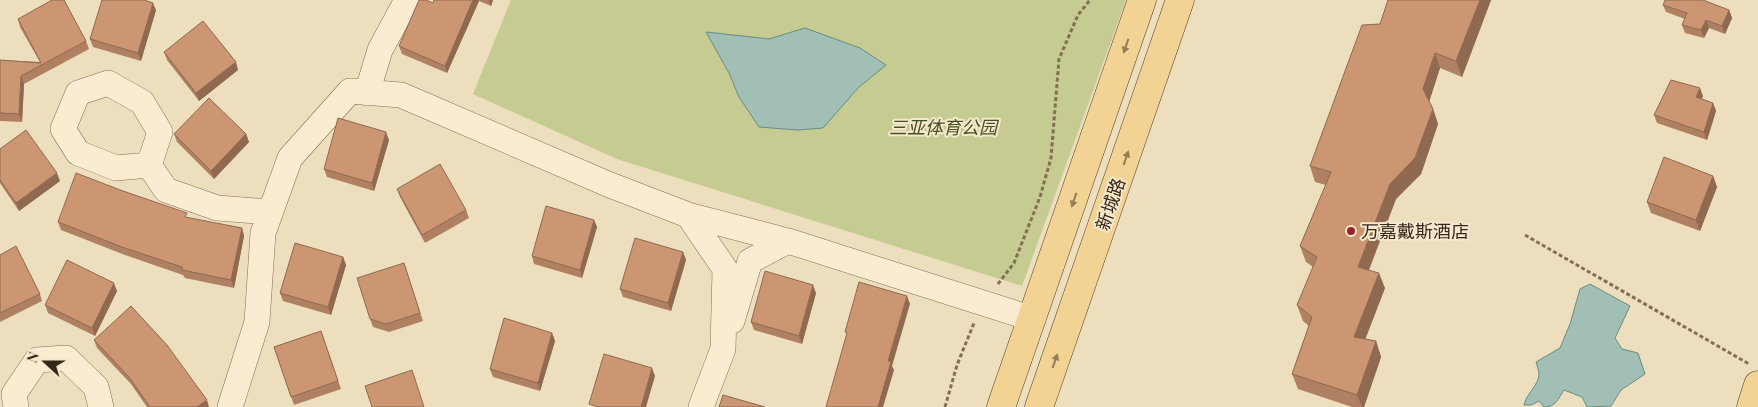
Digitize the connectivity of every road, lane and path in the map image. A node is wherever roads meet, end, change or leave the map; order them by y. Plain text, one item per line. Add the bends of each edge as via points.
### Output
1 (408, 0) edge
2 (1090, 0) edge
3 (1142, 0) edge
4 (1180, 0) edge
5 (367, 93) junction
6 (149, 165) dead end
7 (270, 212) junction
8 (688, 215) junction
9 (1525, 235) dead end
10 (788, 241) junction
11 (982, 303) junction
12 (1032, 319) junction
13 (723, 349) junction
14 (1754, 374) edge
15 (16, 407) edge
16 (101, 407) edge
17 (230, 407) edge
18 (701, 407) edge
19 (945, 407) edge
20 (1001, 407) edge
21 (1039, 407) edge
22 (1750, 407) edge

1 - 5 lane via 380,50
2 - 11 path via 1078,15 1059,59 1050,158 1040,197 1014,263
3 -> 12 main road, 新城路
21 -> 4 main road, 新城路
5 - 7 lane via 350,91 290,158
5 - 8 lane via 401,95
6 - 7 lane via 166,190 217,208
7 - 17 lane via 263,233 257,322
8 - 10 lane
8 - 13 lane via 725,268
9 - 14 path
10 - 11 lane
10 - 13 lane via 750,260
11 - 12 lane
11 - 19 path via 957,365
12 - 20 main road, 新城路
13 - 18 lane
14 - 22 main road
15 - 16 lane via 14,394 37,360 66,358 96,387

